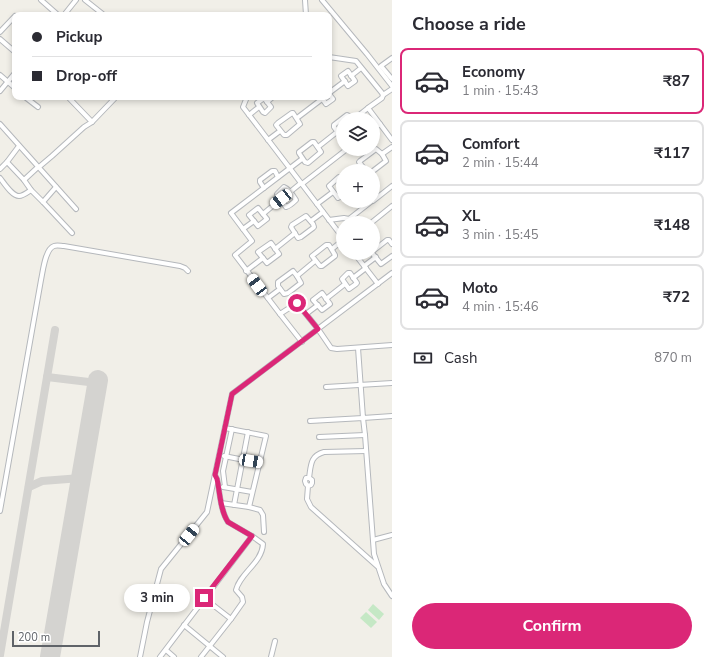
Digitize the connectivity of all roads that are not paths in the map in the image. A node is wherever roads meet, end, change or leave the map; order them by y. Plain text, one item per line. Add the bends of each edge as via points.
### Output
1 (41, 0) edge
2 (76, 0) edge
3 (85, 0) edge
4 (305, 0) edge
5 (322, 0) edge
6 (55, 12) edge
7 (66, 12) edge
8 (100, 12) edge
9 (306, 12) edge
10 (12, 19) edge
11 (0, 32) edge
12 (0, 39) edge
13 (12, 49) edge
14 (332, 57) edge
15 (392, 58) edge
16 (361, 68) junction
17 (0, 75) edge
18 (352, 76) junction
19 (12, 77) edge
20 (392, 80) edge
21 (345, 81) junction
22 (8, 82) junction
23 (12, 85) edge
24 (392, 88) edge
25 (0, 91) edge
26 (332, 92) edge
27 (383, 95) junction
28 (29, 100) edge
29 (71, 100) edge
30 (113, 100) edge
31 (246, 100) edge
32 (261, 100) edge
33 (269, 100) edge
34 (319, 100) edge
35 (323, 100) edge
36 (331, 100) edge
37 (267, 102) joint
38 (259, 107) junction
39 (38, 108) dead end
40 (368, 108) junction
41 (363, 112) edge
42 (371, 112) edge
43 (249, 115) junction
44 (297, 118) junction
45 (92, 122) junction
46 (0, 124) edge
47 (380, 124) edge
48 (280, 131) junction
49 (336, 133) edge
50 (268, 140) junction
51 (392, 140) edge
52 (19, 146) junction
53 (318, 147) junction
54 (392, 147) edge
55 (382, 154) junction
56 (339, 156) edge
57 (302, 158) junction
58 (7, 162) junction
59 (360, 164) edge
60 (380, 166) edge
61 (38, 167) junction
62 (289, 168) junction
63 (0, 169) edge
64 (278, 177) junction
65 (0, 178) edge
66 (24, 180) junction
67 (336, 180) edge
68 (302, 184) junction
69 (392, 186) edge
70 (56, 187) junction
71 (264, 188) junction
72 (31, 190) junction
73 (290, 192) junction
74 (333, 192) junction
75 (380, 195) edge
76 (336, 196) edge
77 (281, 199) junction
78 (43, 202) junction
79 (317, 204) junction
80 (392, 206) edge
81 (365, 208) edge
82 (76, 209) dead end
83 (323, 212) junction
84 (263, 214) junction
85 (355, 216) edge
86 (379, 216) edge
87 (336, 219) edge
88 (254, 220) junction
89 (329, 220) junction
90 (311, 221) junction
91 (244, 229) junction
92 (336, 230) edge
93 (72, 233) dead end
94 (295, 233) junction
95 (392, 244) edge
96 (336, 245) edge
97 (380, 246) edge
98 (275, 249) junction
99 (332, 249) junction
100 (392, 256) edge
101 (263, 258) junction
102 (360, 260) edge
103 (373, 260) edge
104 (378, 260) edge
105 (315, 261) junction
106 (365, 267) junction
107 (188, 271) dead end
108 (246, 271) junction
109 (392, 273) edge
110 (297, 276) junction
111 (353, 278) junction
112 (345, 284) junction
113 (378, 284) junction
114 (280, 289) junction
115 (268, 298) junction
116 (326, 299) junction
117 (318, 305) junction
118 (280, 314) junction
119 (306, 314) junction
120 (318, 329) junction
121 (302, 342) junction
122 (392, 346) edge
123 (358, 348) junction
124 (392, 383) edge
125 (360, 385) junction
126 (326, 388) dead end
127 (392, 416) edge
128 (362, 418) junction
129 (310, 421) dead end
130 (225, 428) junction
131 (232, 429) junction
132 (248, 432) junction
133 (365, 435) junction
134 (319, 437) dead end
135 (366, 451) junction
136 (219, 455) junction
137 (226, 456) junction
138 (242, 460) junction
139 (259, 463) junction
140 (215, 475) junction
141 (219, 487) junction
142 (226, 488) junction
143 (236, 489) junction
144 (252, 492) junction
145 (221, 503) junction
146 (234, 505) junction
147 (249, 507) junction
148 (0, 511) edge
149 (264, 532) dead end
150 (392, 535) edge
151 (252, 536) junction
152 (373, 540) junction
153 (378, 567) junction
154 (392, 596) edge
155 (204, 598) junction
156 (231, 619) junction
157 (184, 626) junction
158 (275, 641) dead end
159 (210, 646) junction
160 (166, 650) junction
161 (140, 657) edge
162 (160, 657) edge
163 (174, 657) edge
164 (201, 657) edge
165 (223, 657) edge
166 (271, 657) edge

1 - 6 street
2 - 7 street
3 - 8 street
4 - 9 street
5 - 24 street
10 - 11 street
12 - 13 street
14 - 16 street via 356,61
15 - 20 street via 381,66
16 - 18 street
16 - 27 street
17 - 22 street
18 - 21 street via 355,81 348,86
18 - 21 street via 348,71 341,76
19 - 22 street
21 - 26 street
22 - 23 street
22 - 25 street
24 - 27 street
27 - 40 street
28 - 39 street
29 - 45 street
30 - 45 street
31 - 43 street via 243,107
32 - 38 street via 257,103
33 - 37 street
34 - 44 street
35 - 36 street via 326,104
37 - 38 street via 271,108 266,112 263,113
38 - 43 street
40 - 41 street
40 - 42 street
43 - 50 street
44 - 48 street via 292,113 278,123
44 - 48 street via 299,126 286,136
45 - 61 street
46 - 52 street
47 - 51 street
48 - 50 street
49 - 53 street
50 - 62 street
52 - 58 street
52 - 61 street
53 - 57 street via 320,153 308,163
53 - 57 street via 312,142 299,152
54 - 55 street
55 - 59 street via 375,149 359,162
55 - 60 street via 386,161
56 - 68 street
57 - 62 street
58 - 63 street
58 - 66 street
61 - 66 street
61 - 70 street
62 - 64 street
62 - 68 street
64 - 71 street
64 - 71 street via 275,171 272,171 260,180
65 - 72 street via 13,194 19,196
66 - 72 street
67 - 74 street via 329,185
68 - 73 street
68 - 79 street
69 - 75 street
70 - 78 street
70 - 82 street
71 - 91 street via 231,213
72 - 78 street
73 - 77 street via 284,187 277,194
73 - 77 street via 296,200 293,203 286,207
74 - 76 street
74 - 79 street
77 - 84 street
78 - 93 street
79 - 83 street
80 - 86 street
81 - 85 street
83 - 89 street
83 - 90 street
84 - 88 street via 267,219 258,226
84 - 88 street via 258,208 249,214
87 - 89 street
88 - 91 street
89 - 92 street
90 - 94 street via 313,228 299,238
90 - 94 street via 306,216 292,225
91 - 108 street via 252,240 235,256
94 - 98 street
95 - 97 street via 387,240
96 - 99 street
98 - 101 street via 279,254 267,263
98 - 101 street via 271,243 258,252
99 - 105 street via 326,245 313,255
99 - 105 street via 336,255 322,266
100 - 104 street via 382,264
101 - 108 street
102 - 106 street
103 - 106 street
105 - 110 street
106 - 111 street
106 - 113 street
107 - 148 street via 180,266 64,246 53,246 48,251
108 - 115 street
109 - 113 street
110 - 114 street via 293,271 290,272 279,281
110 - 114 street via 300,284 285,294
111 - 112 street via 349,273 342,278
111 - 112 street via 356,284 350,289
112 - 116 street
113 - 120 street
114 - 115 street
115 - 118 street
116 - 117 street via 330,304 322,310
116 - 117 street via 322,293 313,300
117 - 119 street
118 - 119 street via 297,303
118 - 121 street
119 - 120 street
120 - 121 street
120 - 123 street via 332,349
121 - 130 street via 232,394
122 - 123 street
123 - 125 street
124 - 125 street
125 - 126 street
125 - 128 street
127 - 128 street
128 - 129 street
128 - 133 street
130 - 131 street
130 - 136 street
131 - 132 street
131 - 137 street
132 - 138 street
132 - 139 street via 266,436
133 - 134 street
133 - 135 street
135 - 152 street
135 - 153 street via 319,454 312,460 309,478 306,478 305,483 308,486 307,499 311,507
136 - 137 street
136 - 140 street
137 - 138 street
137 - 142 street via 223,472
138 - 139 street
138 - 143 street
139 - 144 street
140 - 141 street
140 - 161 street via 207,512 162,569
141 - 142 street
141 - 145 street
142 - 143 street
143 - 144 street
143 - 146 street
144 - 147 street
145 - 146 street
145 - 151 street via 228,522
146 - 147 street
147 - 149 street via 262,512
150 - 152 street
151 - 155 street
151 - 156 street via 263,544 263,547 256,562 237,585 236,590 242,597 242,602
152 - 153 street
153 - 154 street
155 - 156 street
155 - 157 street
156 - 159 street
157 - 159 street
157 - 160 street
158 - 166 street
159 - 164 street
159 - 165 street
160 - 162 street
160 - 163 street

